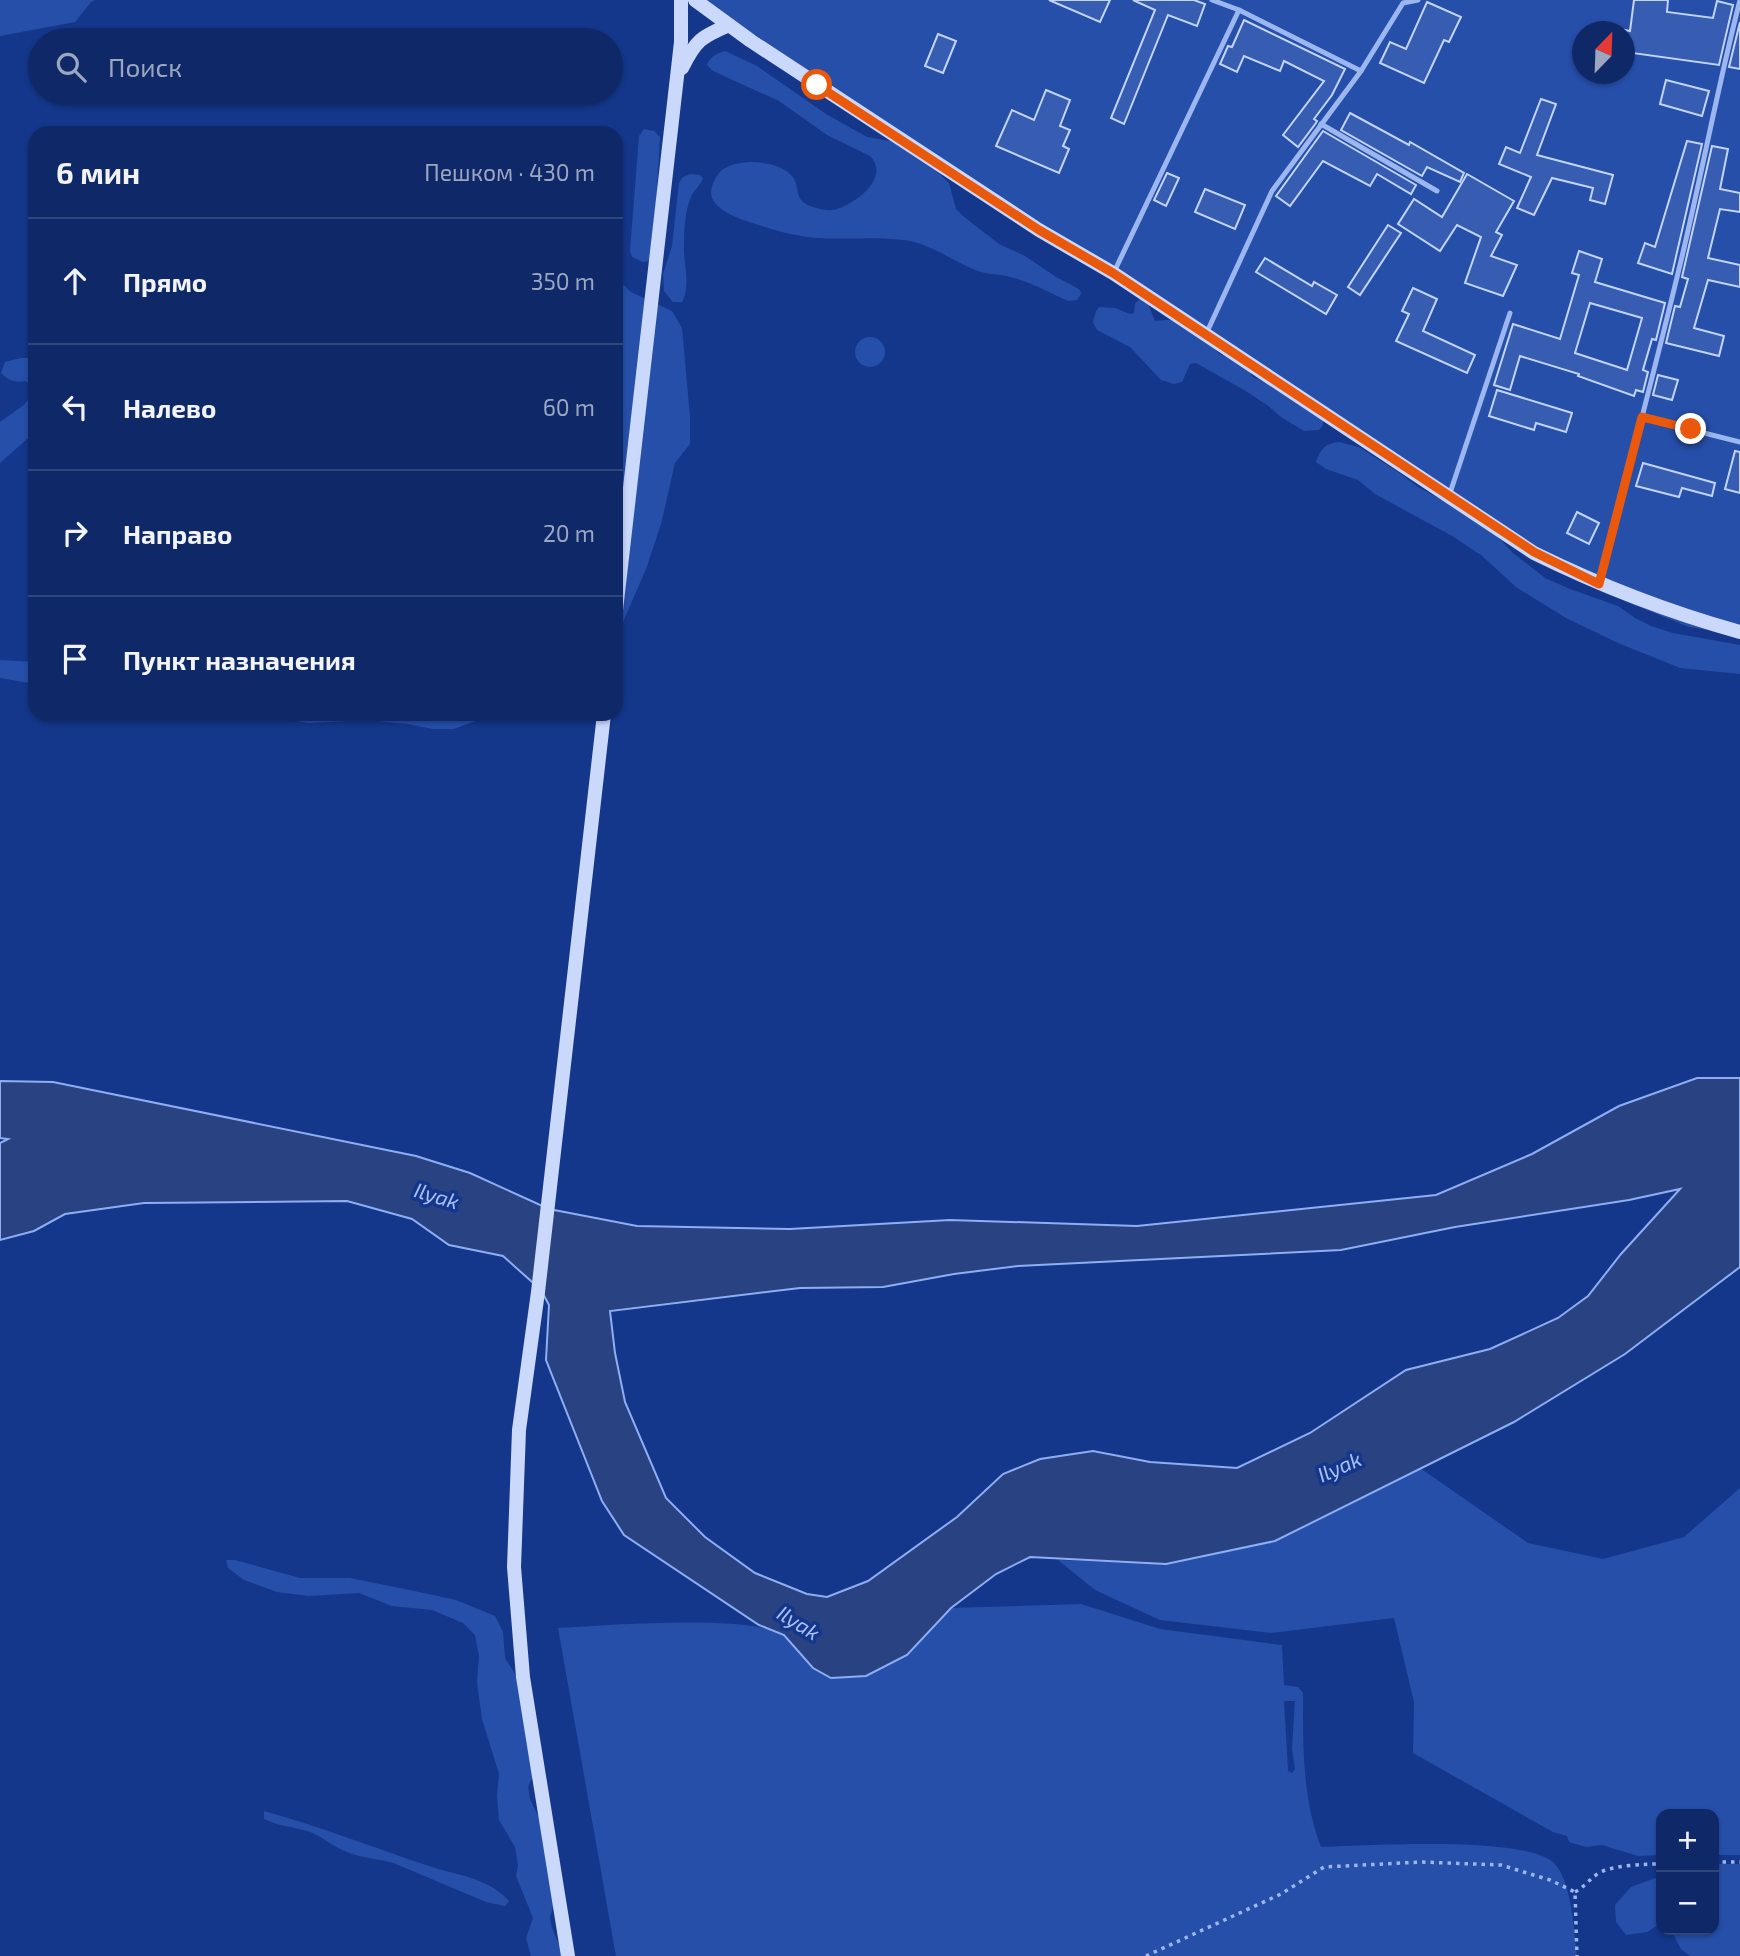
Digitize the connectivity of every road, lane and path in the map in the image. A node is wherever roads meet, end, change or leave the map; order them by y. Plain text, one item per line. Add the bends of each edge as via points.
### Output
1 (681, 0) edge
2 (695, 0) edge
3 (1212, 0) edge
4 (1418, 0) edge
5 (1740, 0) edge
6 (1404, 1) edge
7 (1239, 10) junction
8 (729, 25) junction
9 (1361, 71) junction
10 (677, 79) junction
11 (1321, 124) junction
12 (1437, 191) dead end
13 (1113, 273) junction
14 (1510, 313) dead end
15 (1206, 335) junction
16 (1642, 417) junction
17 (1740, 442) edge
18 (1449, 496) junction
19 (623, 549) edge
20 (1599, 584) junction
21 (1740, 632) edge
22 (603, 721) edge
23 (1719, 1862) edge
24 (1740, 1862) edge
25 (1656, 1864) edge
26 (1575, 1892) junction
27 (568, 1956) edge
28 (1146, 1956) edge
29 (1577, 1956) edge

1 - 10 street
2 - 8 street
3 - 7 lane
4 - 6 lane
5 - 16 lane
6 - 9 lane
7 - 9 lane
7 - 13 lane
8 - 10 street via 692,47
8 - 13 street via 1039,230
9 - 11 lane
10 - 19 street
11 - 12 lane
11 - 15 lane via 1272,191
13 - 15 street
14 - 18 lane
15 - 18 street
16 - 17 lane
16 - 20 lane
18 - 20 street via 1534,552
20 - 21 street
22 - 27 street via 519,1430 514,1567 523,1677
23 - 24 path
25 - 26 path via 1597,1874
26 - 28 path via 1500,1865 1421,1862 1324,1867 1281,1894
26 - 29 path

